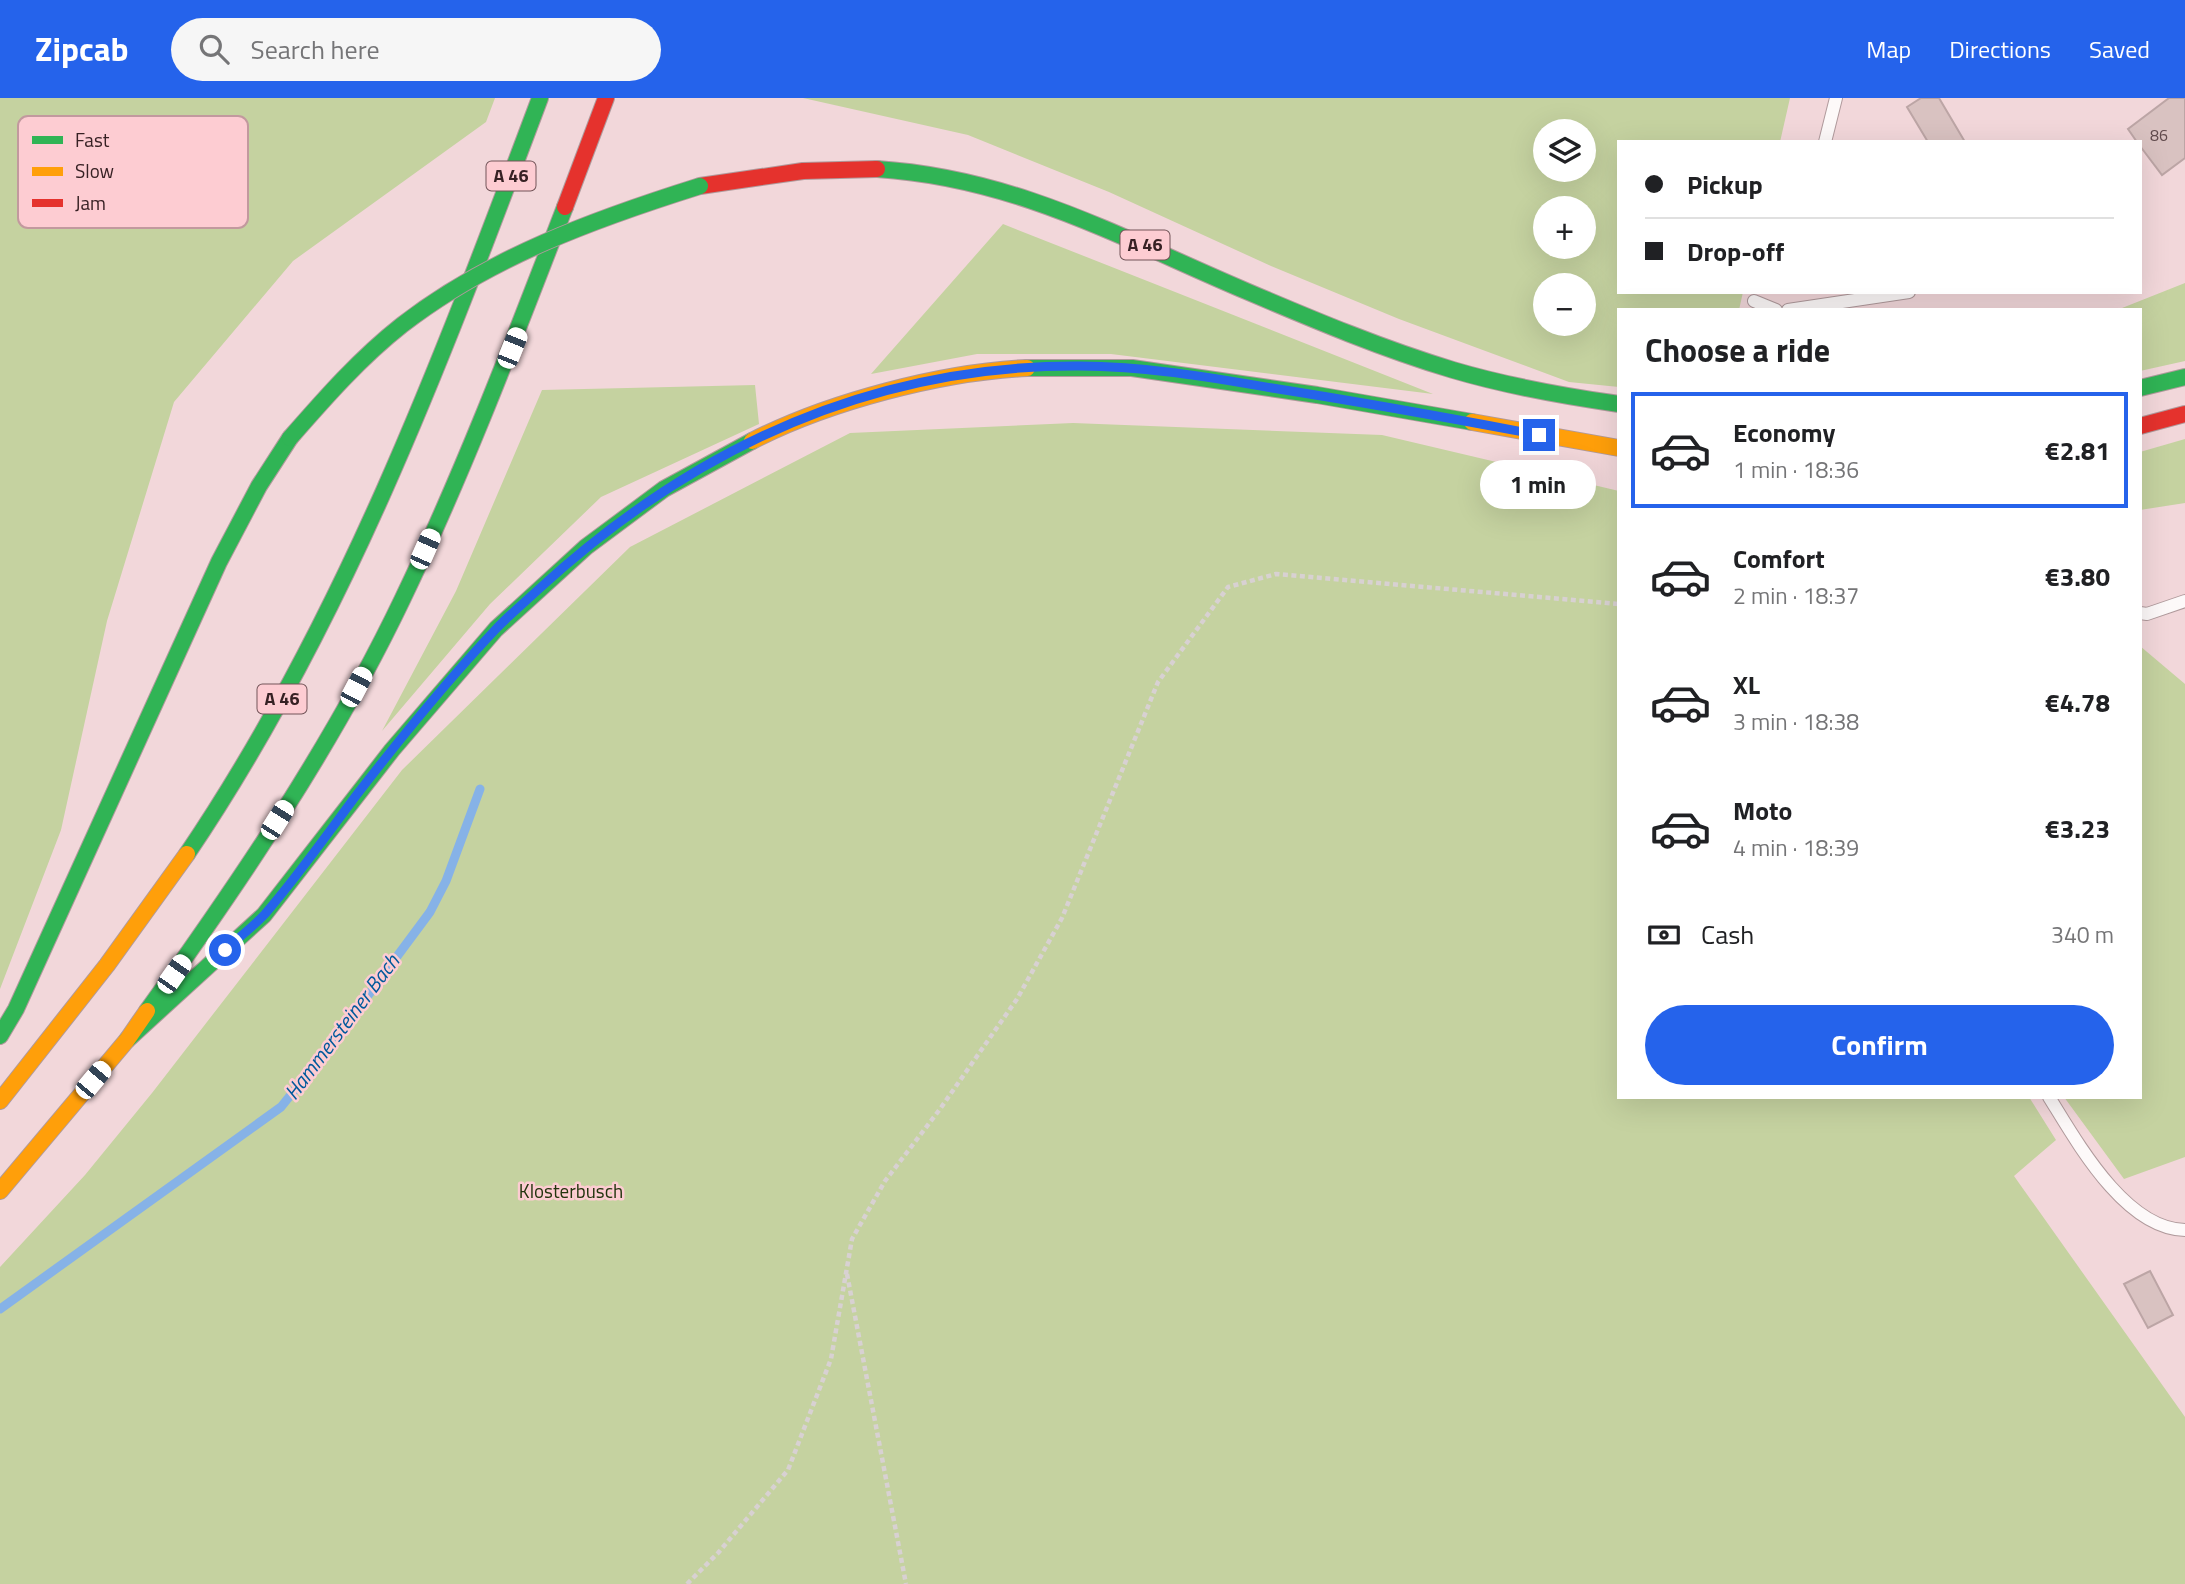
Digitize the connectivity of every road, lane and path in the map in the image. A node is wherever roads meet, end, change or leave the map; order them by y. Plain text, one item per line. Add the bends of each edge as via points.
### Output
1 (540, 98) edge
2 (606, 98) edge
3 (1836, 98) edge
4 (1826, 140) edge
5 (1896, 294) edge
6 (1755, 301) edge
7 (1771, 308) edge
8 (1801, 308) edge
9 (2185, 377) edge
10 (2142, 388) edge
11 (1617, 404) edge
12 (2185, 414) edge
13 (2142, 425) edge
14 (1617, 447) edge
15 (2185, 601) edge
16 (1617, 604) edge
17 (2142, 613) edge
18 (0, 1036) edge
19 (127, 1040) junction
20 (2050, 1099) edge
21 (0, 1101) edge
22 (0, 1191) edge
23 (2185, 1230) edge
24 (846, 1270) junction
25 (687, 1584) edge
26 (906, 1584) edge

1 - 21 highway, A 46 via 425,398 337,595 267,728 177,871
2 - 19 highway via 491,400 403,599 332,732 243,876
3 - 4 lane
5 - 8 lane
6 - 7 lane
9 - 10 highway
11 - 18 highway, A 46, bridge via 1454,371 1349,334 1095,222 1017,194 927,174 832,169 771,173 700,186 563,232 460,287 398,329 367,355 290,438 221,557
12 - 13 highway
14 - 19 highway via 1186,374 1078,366 1024,368 917,384 837,406 761,436 664,489 586,547 496,629 392,750 264,915
15 - 17 lane
16 - 24 path via 1276,574 1228,587 1158,682 1062,918 1023,988 884,1181 852,1239
19 - 22 highway
20 - 23 lane via 2119,1195 2159,1225
24 - 25 path via 831,1359 788,1470
24 - 26 path

